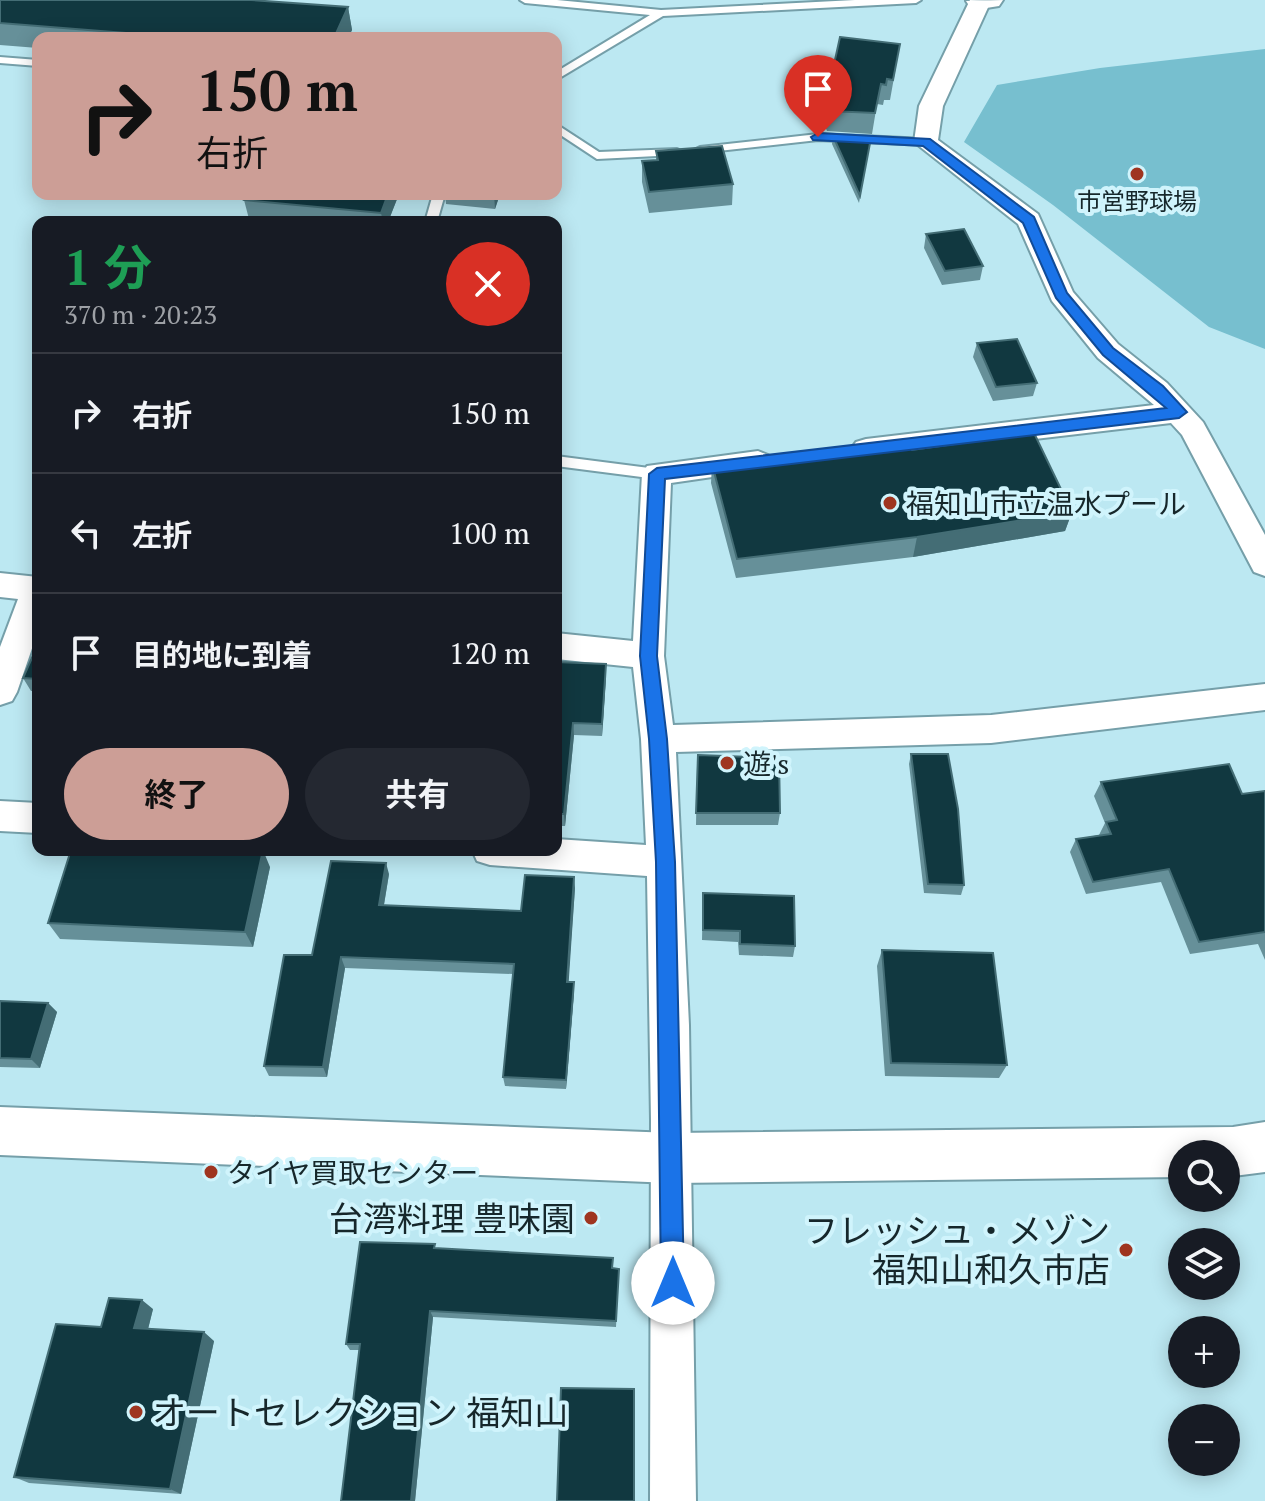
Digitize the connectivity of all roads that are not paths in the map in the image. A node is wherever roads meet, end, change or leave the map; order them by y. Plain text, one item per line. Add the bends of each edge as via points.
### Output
1 (525, 0) edge
2 (916, 0) edge
3 (978, 0) edge
4 (989, 0) edge
5 (661, 13) junction
6 (0, 60) edge
7 (32, 63) edge
8 (562, 73) edge
9 (562, 131) edge
10 (926, 142) junction
11 (1179, 412) junction
12 (831, 453) edge
13 (784, 459) edge
14 (562, 462) edge
15 (657, 474) junction
16 (1265, 564) edge
17 (0, 585) edge
18 (32, 589) edge
19 (32, 606) edge
20 (562, 647) edge
21 (648, 656) junction
22 (0, 692) edge
23 (1265, 697) edge
24 (658, 739) junction
25 (0, 816) edge
26 (32, 818) edge
27 (562, 855) edge
28 (665, 862) junction
29 (0, 1131) edge
30 (1265, 1147) edge
31 (672, 1158) junction
32 (673, 1501) edge

1 - 5 lane
2 - 5 lane
3 - 4 street
3 - 10 street via 931,106
5 - 8 lane
6 - 7 lane
9 - 10 lane via 597,156 647,156 818,137
10 - 11 street via 1029,220 1061,295 1108,351
11 - 12 street
11 - 16 street
13 - 15 street
14 - 15 lane
15 - 21 street
17 - 18 street
19 - 22 street
20 - 21 street
21 - 24 street
23 - 24 street via 991,729
24 - 28 street
25 - 26 street
27 - 28 street
28 - 31 street
29 - 31 street
30 - 31 street via 1233,1152
31 - 32 street

